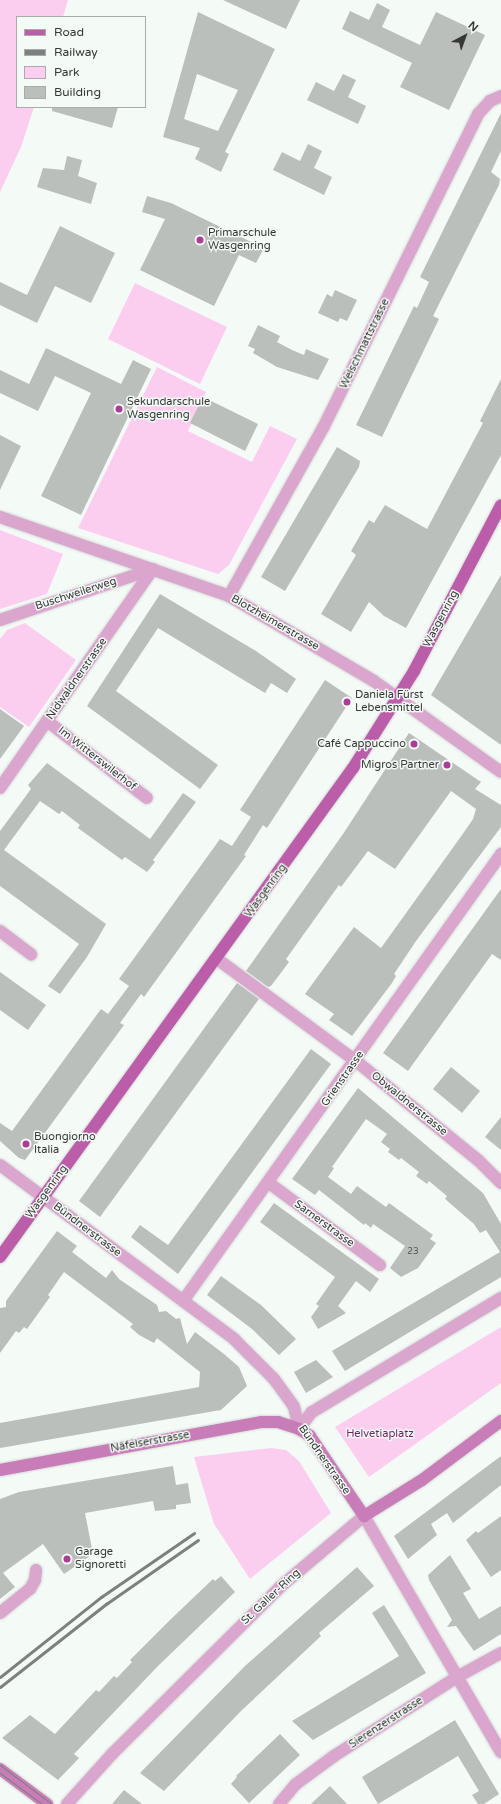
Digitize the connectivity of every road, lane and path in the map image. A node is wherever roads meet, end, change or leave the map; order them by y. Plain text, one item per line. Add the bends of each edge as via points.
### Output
1 (501, 96) edge
2 (501, 505) edge
3 (0, 517) edge
4 (153, 569) junction
5 (229, 596) junction
6 (0, 620) edge
7 (398, 697) junction
8 (48, 720) junction
9 (501, 772) edge
10 (0, 788) edge
11 (147, 798) dead end
12 (501, 854) edge
13 (0, 931) edge
14 (31, 954) dead end
15 (217, 959) junction
16 (356, 1061) junction
17 (0, 1165) edge
18 (269, 1183) junction
19 (501, 1183) edge
20 (43, 1197) junction
21 (0, 1257) edge
22 (380, 1265) dead end
23 (501, 1298) edge
24 (183, 1301) junction
25 (501, 1421) edge
26 (299, 1428) junction
27 (0, 1470) edge
28 (364, 1516) junction
29 (36, 1570) dead end
30 (0, 1613) edge
31 (501, 1653) edge
32 (457, 1677) junction
33 (501, 1752) edge
34 (0, 1769) edge
35 (47, 1804) edge
36 (67, 1804) edge
37 (279, 1804) edge

1 - 5 street, Welschmattstrasse via 490,101 478,114 323,428
2 - 7 main road, Wasgenring
3 - 4 street, Blotzheimerstrasse
4 - 5 street, Blotzheimerstrasse
4 - 6 street, Buschweilerweg
4 - 8 street, Nidwaldnerstrasse
5 - 7 street, Blotzheimerstrasse
7 - 9 street, Blotzheimerstrasse
7 - 15 main road, Wasgenring via 330,802
8 - 10 street, Nidwaldnerstrasse
8 - 11 street, Im Witterswilerhof
12 - 16 street, Grienstrasse
13 - 14 street
15 - 16 street, Obwaldnerstrasse
15 - 20 main road, Wasgenring
16 - 18 street, Grienstrasse
16 - 19 street, Obwaldnerstrasse via 478,1160
17 - 20 street
18 - 22 street, Sarnerstrasse
18 - 24 street, Grienstrasse
20 - 21 main road, Wasgenring
20 - 24 street, Bündnerstrasse
23 - 26 street via 312,1412
24 - 26 street, Bündnerstrasse via 234,1339 274,1380 294,1407
25 - 28 street, St. Galler-Ring via 422,1480
26 - 27 street, Näfelserstrasse via 278,1422 261,1422
26 - 28 street, Bündnerstrasse via 310,1436
28 - 32 street, Bündnerstrasse
28 - 36 street, St. Galler-Ring via 280,1587 113,1753
29 - 30 street via 35,1580 30,1588
31 - 32 street, Sierenzerstrasse
32 - 33 street, Bündnerstrasse
32 - 37 street, Sierenzerstrasse via 334,1756 296,1784
34 - 35 street

